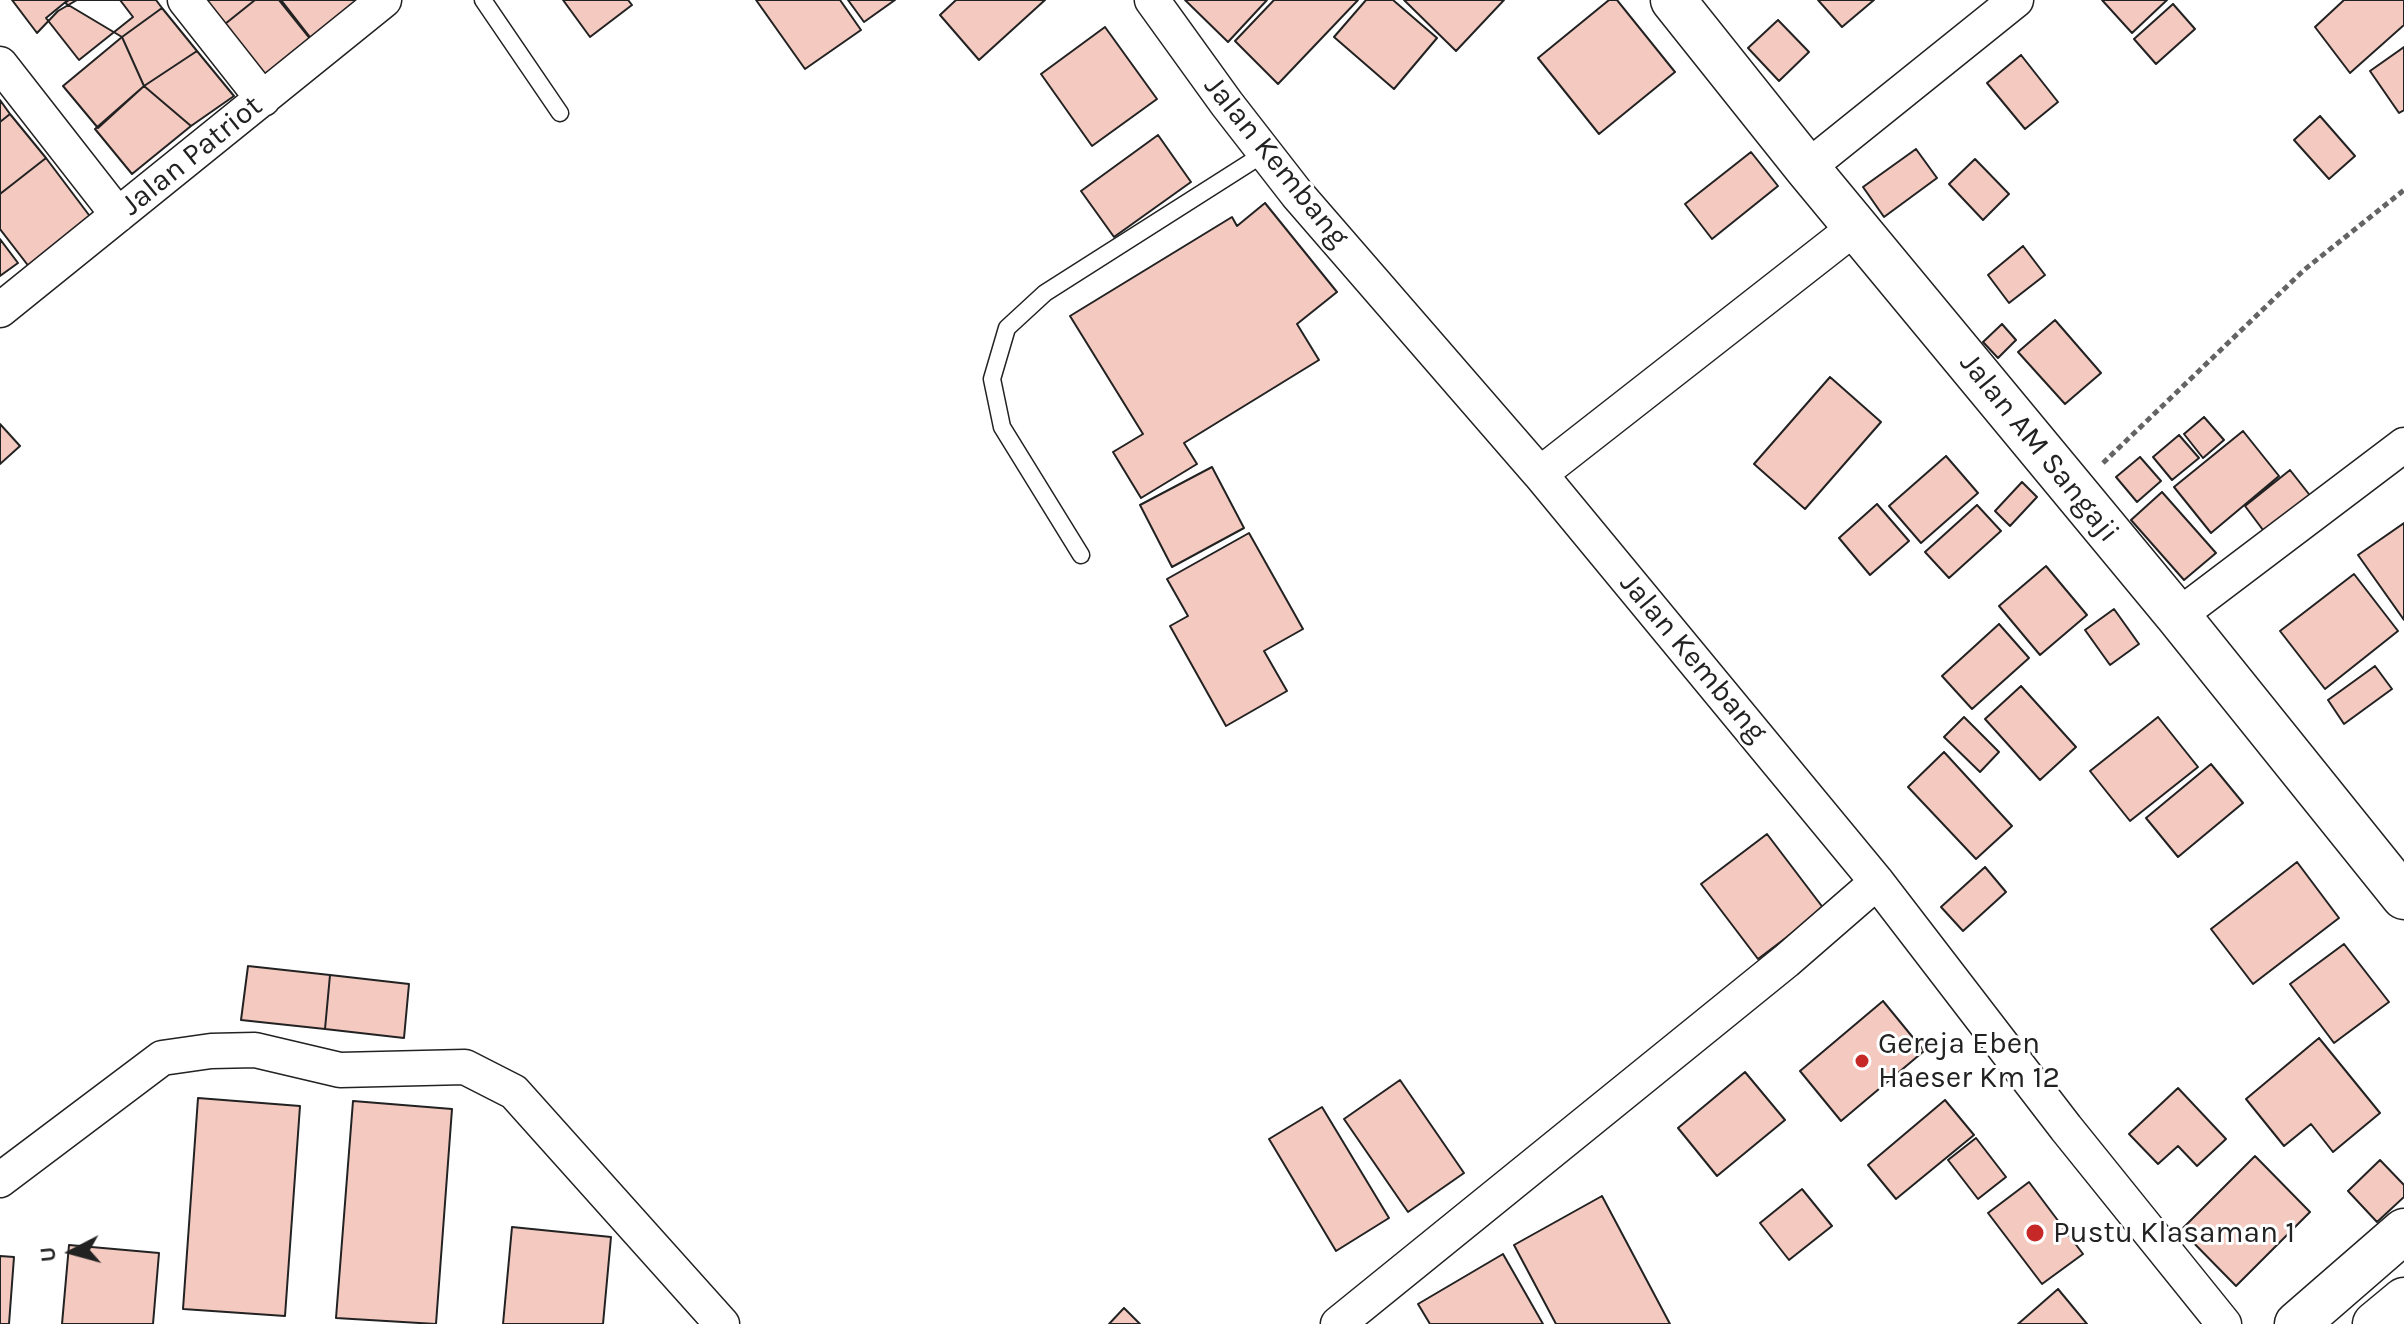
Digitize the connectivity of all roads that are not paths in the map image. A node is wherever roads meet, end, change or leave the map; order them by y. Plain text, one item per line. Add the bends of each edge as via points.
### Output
1 (185, 0) edge
2 (384, 0) edge
3 (483, 0) edge
4 (1152, 0) edge
5 (1673, 0) edge
6 (2016, 0) edge
7 (0, 64) edge
8 (263, 99) junction
9 (560, 113) dead end
10 (1265, 153) junction
11 (1807, 168) junction
12 (118, 215) junction
13 (1857, 226) junction
14 (0, 310) edge
15 (2404, 445) edge
16 (1540, 474) junction
17 (1081, 555) dead end
18 (2178, 616) junction
19 (1877, 882) junction
20 (2404, 897) edge
21 (0, 1180) edge
22 (2404, 1231) edge
23 (722, 1324) edge
24 (1338, 1324) edge
25 (2224, 1324) edge
26 (2297, 1324) edge

1 - 8 street
2 - 8 street, Jalan Patriot
3 - 9 lane
4 - 10 street, Jalan Kembang
5 - 11 highway, Jalan AM Sangaji
6 - 11 street
7 - 12 street
8 - 12 street, Jalan Patriot
10 - 16 street, Jalan Kembang
10 - 17 lane via 1045,293 1007,328 992,379 1002,427
11 - 13 highway, Jalan AM Sangaji
12 - 14 street, Jalan Patriot
13 - 16 street
13 - 18 highway, Jalan AM Sangaji
15 - 18 street
16 - 19 street, Jalan Kembang
18 - 20 highway, Jalan AM Sangaji
19 - 24 street
19 - 25 street, Jalan Kembang
21 - 23 street via 162,1058 255,1050 340,1070 465,1067 514,1092
22 - 26 highway

